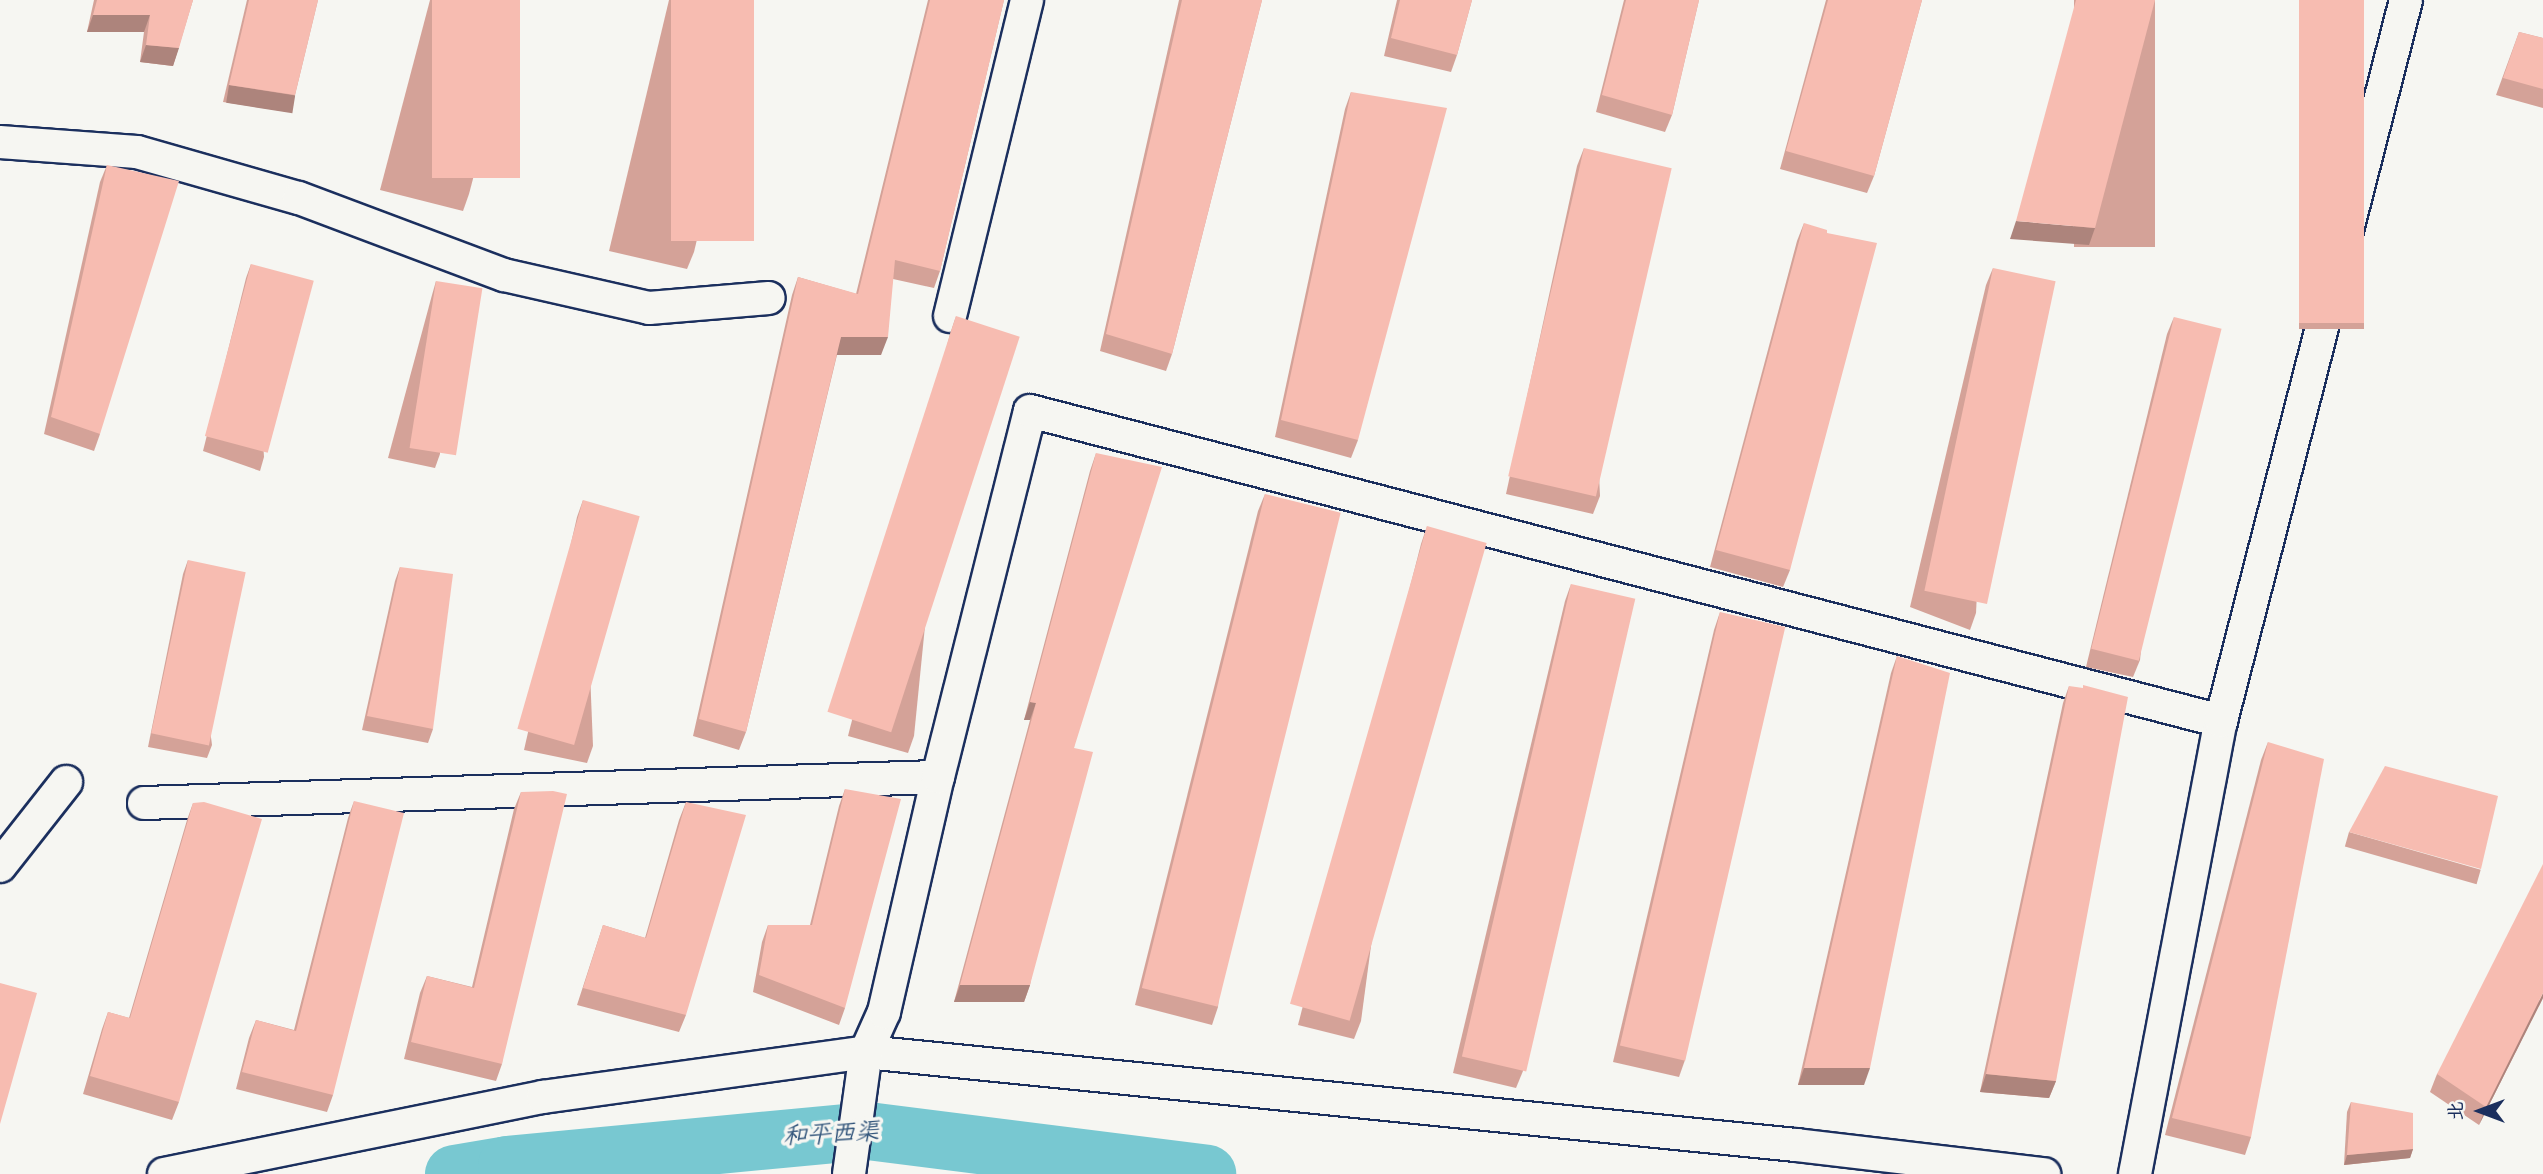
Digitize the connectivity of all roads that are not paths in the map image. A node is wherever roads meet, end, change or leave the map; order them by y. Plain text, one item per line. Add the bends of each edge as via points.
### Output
1 (1027, 0) edge
2 (2406, 0) edge
3 (0, 142) edge
4 (769, 298) dead end
5 (950, 316) dead end
6 (2221, 721) junction
7 (938, 778) junction
8 (66, 782) dead end
9 (144, 803) dead end
10 (0, 866) edge
11 (866, 1053) junction
12 (164, 1174) edge
13 (849, 1174) edge
14 (2045, 1174) edge
15 (2134, 1174) edge

1 - 5 street
2 - 6 street
3 - 4 street via 137,152 299,198 504,275 649,308
6 - 7 street via 1030,411
6 - 15 street
7 - 9 street
7 - 11 street via 884,1012
8 - 10 street
11 - 12 street via 543,1097
11 - 13 street
11 - 14 street

